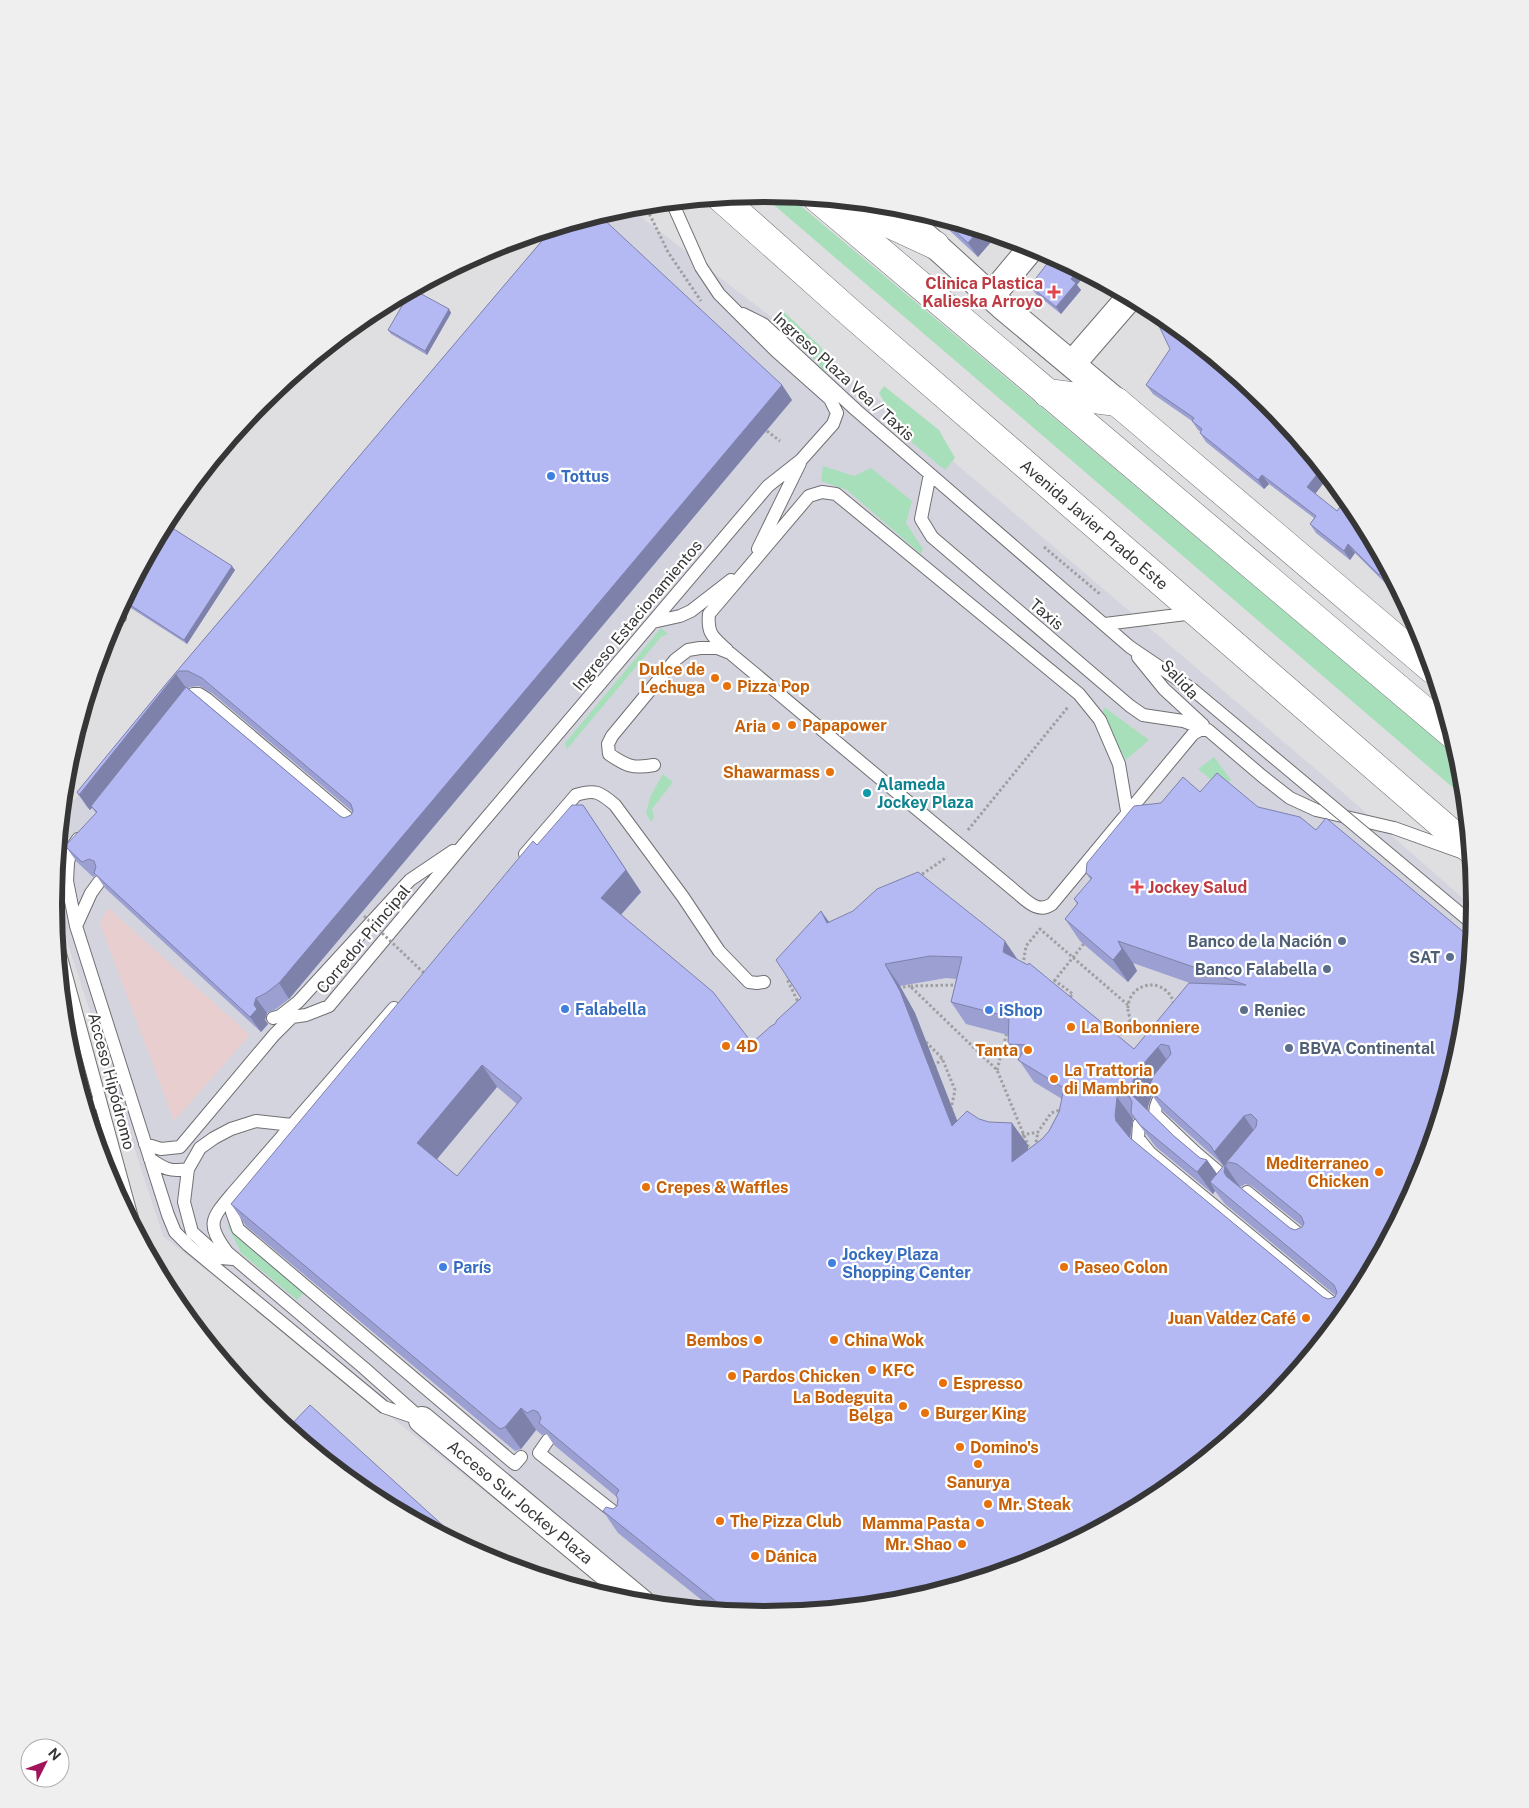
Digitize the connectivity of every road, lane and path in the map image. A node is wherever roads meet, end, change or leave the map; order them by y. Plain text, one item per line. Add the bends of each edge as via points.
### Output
1 (728, 204) edge
2 (825, 205) edge
3 (675, 208) edge
4 (855, 208) edge
5 (902, 215) edge
6 (935, 246) junction
7 (1027, 253) edge
8 (992, 295) junction
9 (1126, 302) edge
10 (732, 309) junction
11 (1072, 364) junction
12 (1047, 393) junction
13 (1117, 402) junction
14 (766, 431) dead end
15 (780, 441) dead end
16 (801, 460) junction
17 (930, 474) junction
18 (1043, 546) dead end
19 (750, 565) junction
20 (1101, 595) dead end
21 (1196, 613) junction
22 (653, 622) junction
23 (1105, 624) junction
24 (1130, 647) junction
25 (730, 652) junction
26 (1423, 661) edge
27 (1079, 694) junction
28 (1410, 698) junction
29 (1437, 703) edge
30 (175, 716) edge
31 (1444, 727) edge
32 (1208, 730) junction
33 (654, 765) dead end
34 (1127, 811) junction
35 (356, 825) edge
36 (86, 828) edge
37 (465, 843) junction
38 (958, 843) junction
39 (1463, 843) edge
40 (1464, 853) edge
41 (515, 866) edge
42 (916, 878) edge
43 (99, 882) edge
44 (364, 916) dead end
45 (1466, 918) edge
46 (76, 926) junction
47 (1091, 936) edge
48 (1023, 964) junction
49 (1030, 969) edge
50 (1022, 971) edge
51 (793, 973) edge
52 (430, 979) edge
53 (67, 980) edge
54 (1044, 980) edge
55 (1054, 980) junction
56 (764, 982) dead end
57 (965, 984) edge
58 (910, 986) junction
59 (903, 987) edge
60 (1047, 989) edge
61 (1057, 990) edge
62 (1063, 994) edge
63 (401, 1000) edge
64 (1128, 1005) junction
65 (801, 1010) edge
66 (273, 1018) dead end
67 (1131, 1019) junction
68 (1010, 1023) edge
69 (923, 1039) dead end
70 (1115, 1041) edge
71 (942, 1058) junction
72 (933, 1068) dead end
73 (997, 1070) junction
74 (1174, 1080) edge
75 (100, 1101) junction
76 (92, 1104) edge
77 (1067, 1108) edge
78 (952, 1116) dead end
79 (1139, 1124) edge
80 (292, 1125) junction
81 (1038, 1132) junction
82 (1023, 1134) junction
83 (1015, 1139) dead end
84 (1020, 1140) dead end
85 (144, 1141) junction
86 (1034, 1154) edge
87 (150, 1159) junction
88 (1027, 1159) edge
89 (188, 1169) junction
90 (1221, 1174) edge
91 (1247, 1192) edge
92 (125, 1193) edge
93 (232, 1194) junction
94 (1311, 1244) edge
95 (235, 1259) junction
96 (1338, 1308) edge
97 (422, 1420) junction
98 (548, 1440) edge
99 (522, 1457) dead end
100 (626, 1522) edge
101 (630, 1593) edge

1 - 21 main road, Avenida Javier Prado Este
2 - 12 main road
3 - 10 lane via 701,268
4 - 6 main road
5 - 6 street
6 - 8 street
7 - 8 street
8 - 11 street
9 - 11 street
10 - 16 lane, Ingreso Estacionamientos via 830,400 836,413 833,424
10 - 17 lane, Ingreso Plaza Vea / Taxis via 763,324
11 - 13 street
12 - 13 main road
12 - 28 main road
13 - 26 main road
14 - 15 path
16 - 19 lane
16 - 22 lane, Ingreso Estacionamientos via 768,486
17 - 23 lane, Ingreso Plaza Vea / Taxis
17 - 32 lane, Taxis via 920,519 932,537 1130,706 1143,715 1183,721
18 - 20 path
19 - 22 lane via 691,611
19 - 25 lane via 709,614 708,626 712,636
19 - 27 lane via 809,496 822,492 836,494
21 - 23 lane
21 - 39 main road, Avenida Javier Prado Este
22 - 37 lane, Ingreso Estacionamientos
23 - 24 lane, Ingreso Plaza Vea / Taxis
24 - 32 lane, Salida via 1164,689
24 - 45 lane, bridge via 1192,689
25 - 33 lane via 717,648 688,650 675,660 612,736 608,744 609,754 621,763 641,768
25 - 38 lane
27 - 34 lane via 1100,720 1119,764
27 - 38 path
28 - 29 main road
28 - 31 main road
30 - 35 lane via 193,694 198,694
32 - 34 lane via 1193,734
32 - 40 lane, Salida via 1290,798 1316,810 1394,828
34 - 38 lane via 1046,908 1033,906
36 - 46 lane via 71,849 68,863 67,881
37 - 66 lane via 410,880 298,1002
37 - 85 lane, Corredor Principal via 329,1006 292,1017 180,1147 161,1149
38 - 42 path via 946,858
41 - 56 lane via 576,795 602,793 615,805 719,951 749,982
43 - 46 lane
44 - 52 path, bridge
46 - 85 lane
47 - 55 path, bridge
48 - 49 path
48 - 50 path
48 - 64 path via 1026,946 1040,929
51 - 65 path via 787,979
53 - 75 lane, Acceso Hipódromo
54 - 61 path
55 - 60 path, bridge
55 - 62 path via 1073,994 1069,998
57 - 58 path
58 - 59 path
58 - 73 path
63 - 80 lane
64 - 67 path
64 - 67 path via 1135,992 1149,985 1164,989 1173,1002 1172,1017 1163,1027 1149,1031
67 - 70 path
68 - 73 path
69 - 71 path
71 - 72 path
71 - 78 path via 955,1090
73 - 82 path
74 - 90 lane via 1158,1099 1155,1114 1194,1153
75 - 76 lane
75 - 92 lane, Acceso Hipódromo
77 - 81 path via 1051,1113
79 - 96 lane via 1138,1138 1150,1153 1217,1202
80 - 89 lane via 256,1121 231,1129 200,1148
80 - 93 lane
81 - 82 path
81 - 86 path
82 - 83 path
82 - 84 path
82 - 88 path via 1028,1145
85 - 87 lane
87 - 89 lane via 174,1171
87 - 97 lane via 176,1232 188,1245 384,1408
89 - 95 lane via 184,1202 192,1232 221,1258
91 - 94 lane
93 - 95 lane via 216,1212 212,1224 216,1238
93 - 99 lane via 232,1212 238,1229 515,1464
95 - 97 lane
97 - 101 street, Acceso Sur Jockey Plaza
98 - 100 lane via 538,1453

